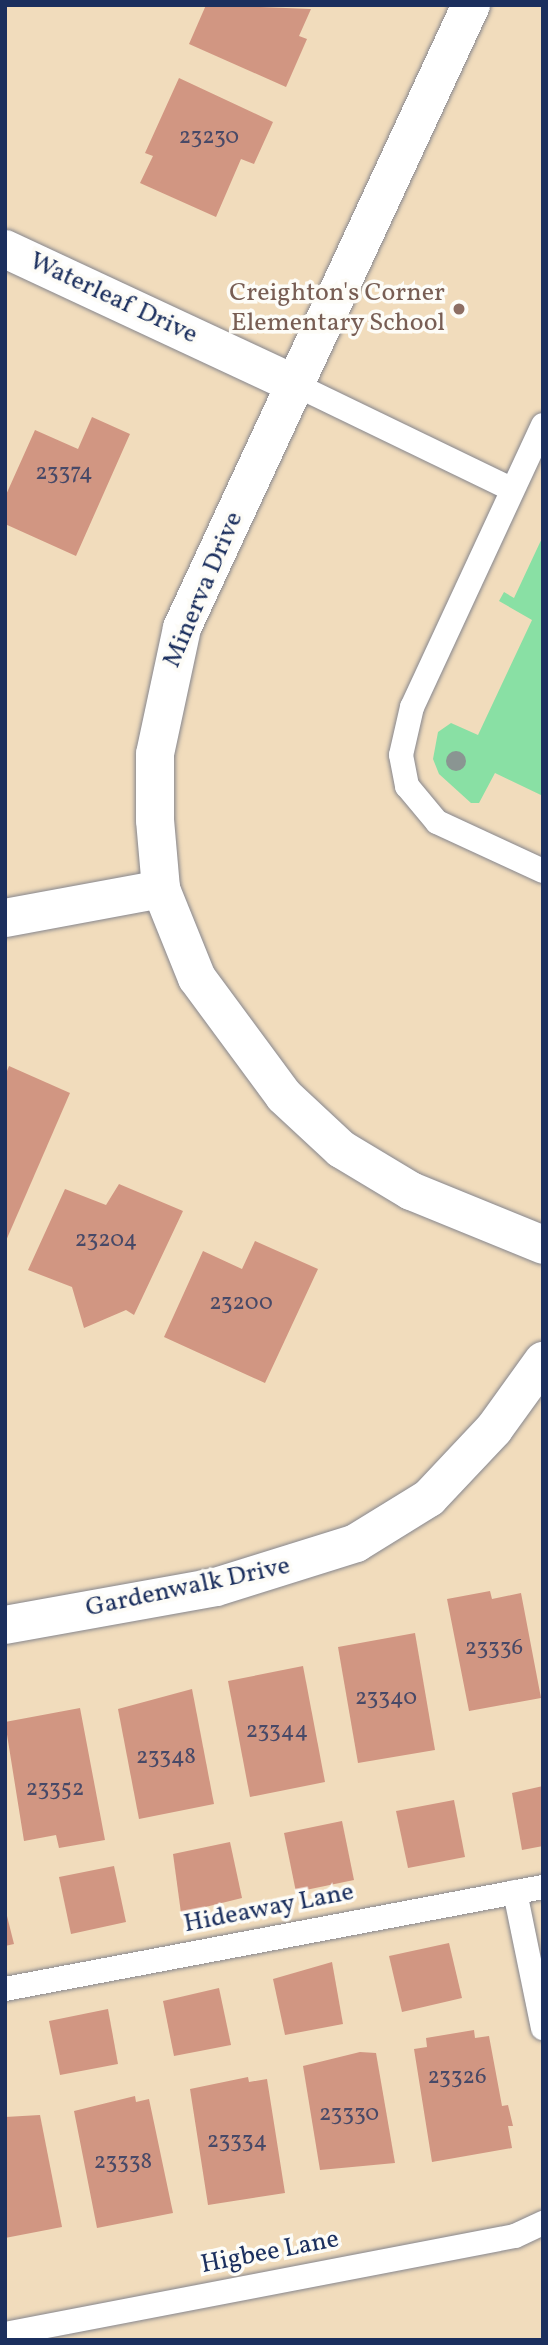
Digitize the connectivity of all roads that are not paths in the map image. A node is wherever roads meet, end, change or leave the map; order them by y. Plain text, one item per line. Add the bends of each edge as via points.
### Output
1 (471, 5) edge
2 (5, 249) edge
3 (296, 385) junction
4 (543, 425) edge
5 (511, 489) junction
6 (543, 871) edge
7 (161, 889) junction
8 (5, 918) edge
9 (543, 1245) edge
10 (543, 1361) edge
11 (5, 1625) edge
12 (543, 1886) edge
13 (515, 1892) junction
14 (5, 1989) edge
15 (543, 2028) edge
16 (543, 2223) edge
17 (5, 2334) edge

1 - 3 street, Minerva Drive
2 - 3 street, Waterleaf Drive
3 - 5 lane
3 - 7 street, Minerva Drive via 182,628 165,683 155,754
4 - 5 lane
5 - 6 lane via 412,707 401,755 407,786 437,822
7 - 8 street
7 - 9 street, Minerva Drive via 197,978 284,1096 341,1149 411,1191
10 - 11 street, Gardenwalk Drive via 494,1429 429,1498 356,1543 216,1587
12 - 13 lane, Hideaway Lane
13 - 14 lane, Hideaway Lane
13 - 15 lane
16 - 17 lane, Higbee Lane via 515,2236

